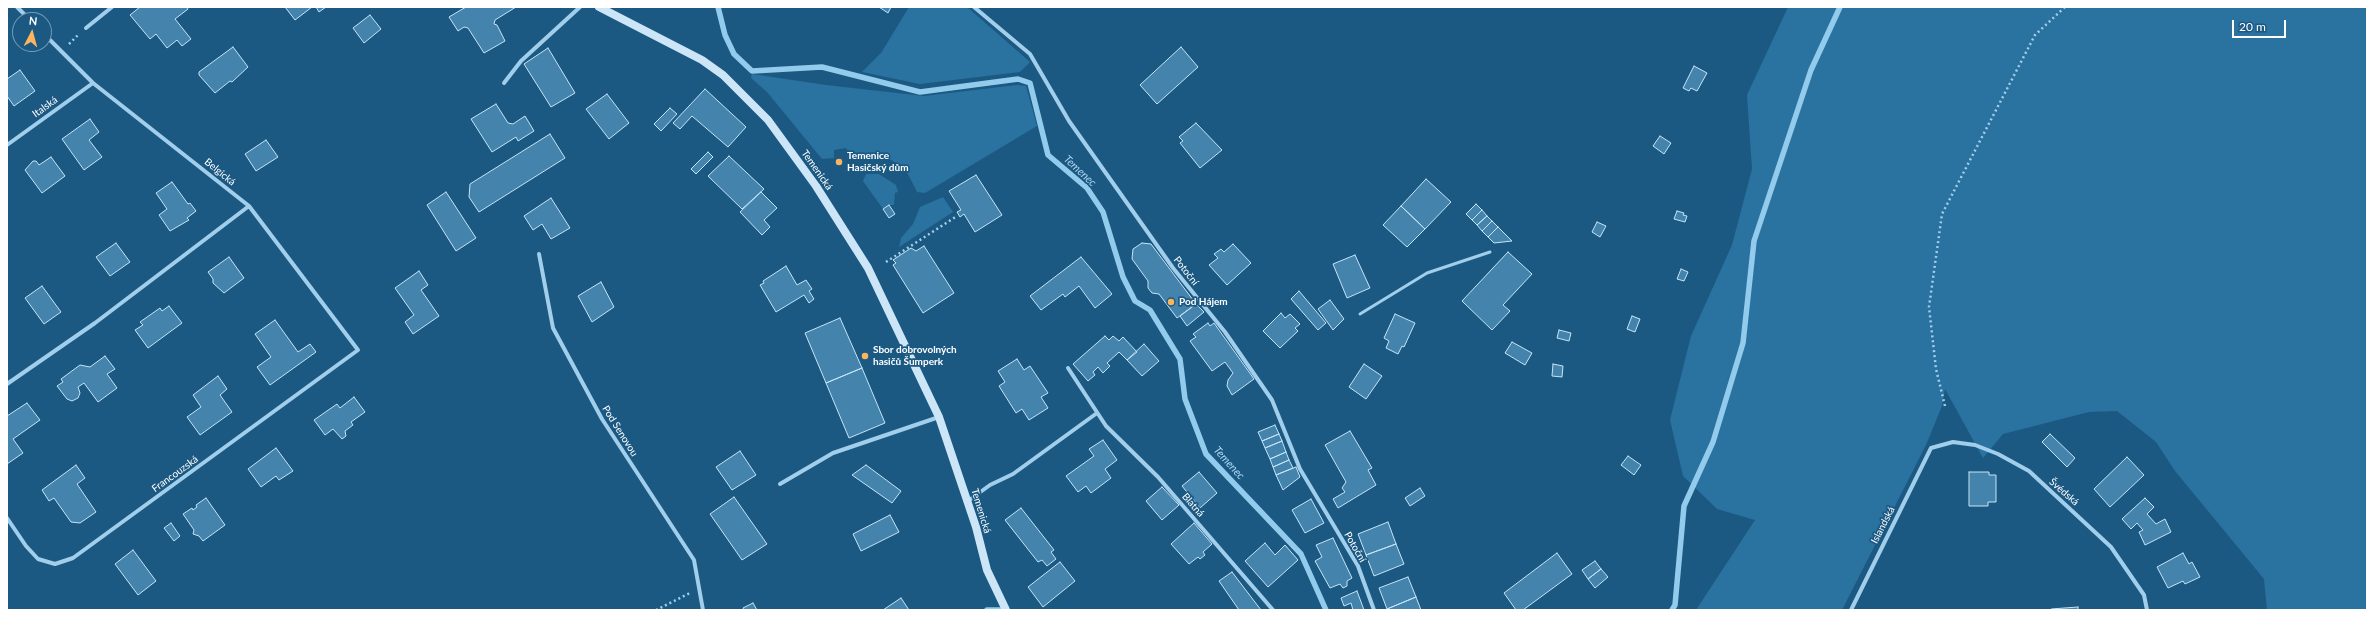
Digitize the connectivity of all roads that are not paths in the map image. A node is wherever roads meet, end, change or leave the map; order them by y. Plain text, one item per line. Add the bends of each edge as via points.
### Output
1 (112, 7) edge
2 (580, 7) edge
3 (599, 7) edge
4 (974, 7) edge
5 (86, 28) road end
6 (52, 42) edge
7 (93, 83) junction
8 (504, 83) dead end
9 (7, 145) edge
10 (249, 206) junction
11 (1490, 252) dead end
12 (539, 254) dead end
13 (1360, 314) dead end
14 (358, 350) joint
15 (1068, 368) dead end
16 (7, 384) edge
17 (1097, 413) junction
18 (940, 417) junction
19 (1931, 448) joint
20 (780, 484) dead end
21 (968, 501) junction
22 (7, 518) edge
23 (702, 610) edge
24 (1006, 610) edge
25 (1273, 610) edge
26 (1374, 610) edge
27 (1850, 610) edge
28 (2147, 610) edge

1 - 5 street
2 - 8 street via 521,61
3 - 18 street, Temenická via 702,60 723,75 768,120 816,186 868,268
4 - 26 street, Potoční via 1030,54 1069,121 1169,261 1225,332 1272,400 1300,469 1358,566
6 - 7 street, Belgická
7 - 9 street, Italská
7 - 10 street, Belgická
10 - 14 street, Belgická
10 - 16 street via 95,322
11 - 13 lane via 1427,273
12 - 23 street, Pod Senovou via 554,328 602,419 694,560
14 - 22 street, Francouzská via 73,558 55,564 38,559
15 - 17 street, Blatná
17 - 21 street via 1013,474
17 - 25 street, Blatná via 1106,426 1158,477
18 - 20 street via 833,453
18 - 21 street, Temenická
19 - 27 street, Islandská
19 - 28 street, Švédská via 1953,442 1975,446 1998,454 2029,471 2111,546 2144,594
21 - 24 street, Temenická via 987,570

